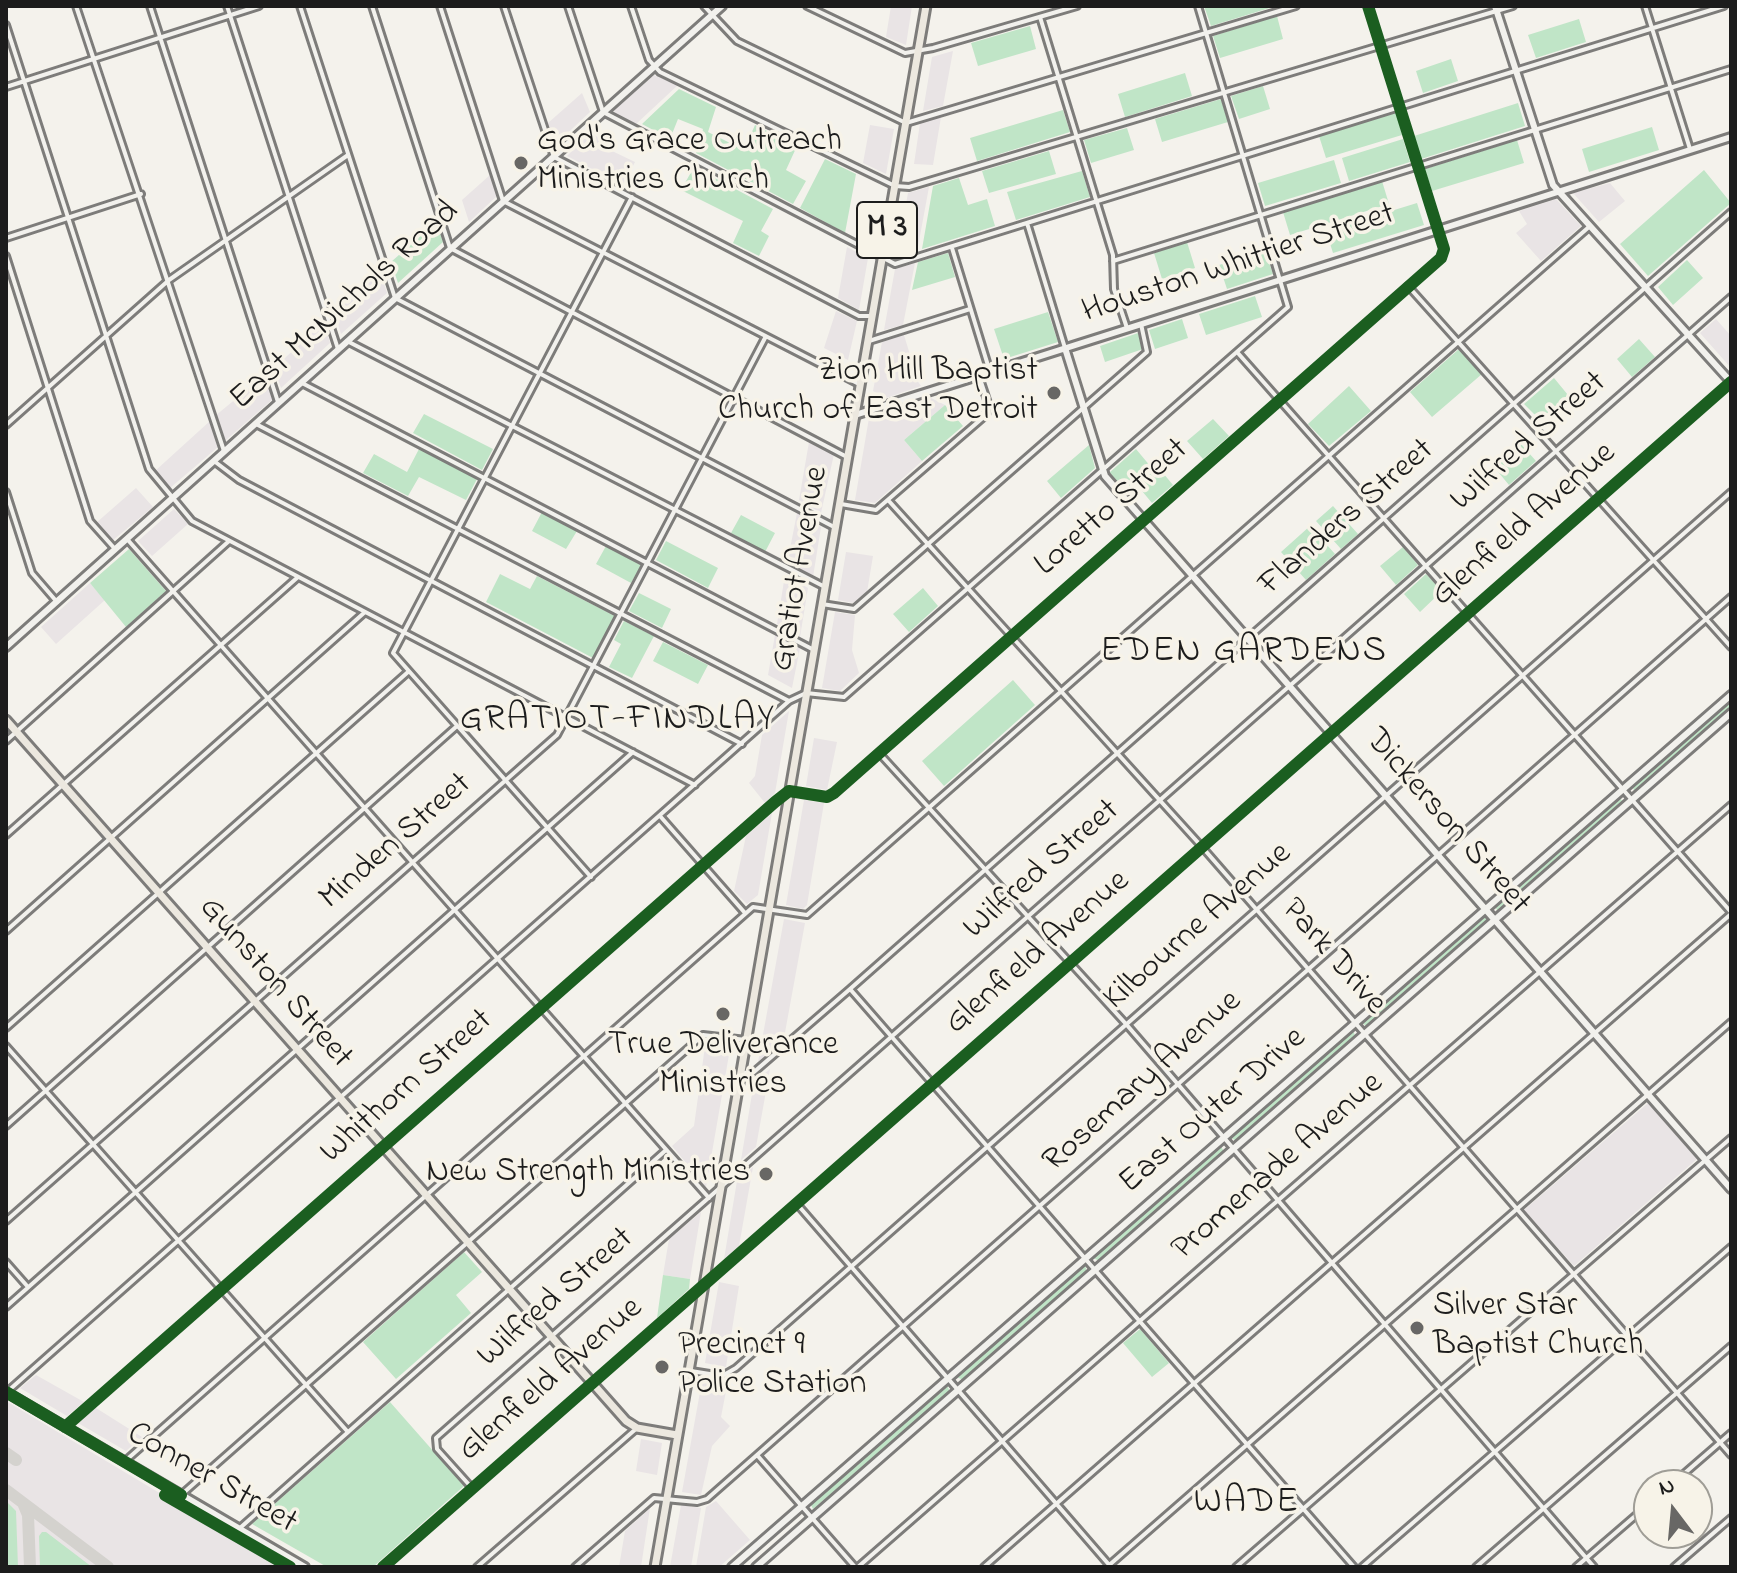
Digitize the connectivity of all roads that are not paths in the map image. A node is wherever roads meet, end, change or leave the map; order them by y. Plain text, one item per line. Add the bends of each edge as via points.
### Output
1 (76, 6) edge
2 (150, 6) edge
3 (227, 6) edge
4 (259, 6) edge
5 (300, 6) edge
6 (372, 6) edge
7 (440, 6) edge
8 (504, 6) edge
9 (568, 6) edge
10 (631, 6) edge
11 (704, 6) edge
12 (722, 6) edge
13 (807, 6) edge
14 (926, 6) edge
15 (1077, 6) edge
16 (1198, 6) edge
17 (1296, 6) edge
18 (1368, 6) edge
19 (1513, 6) edge
20 (1645, 6) edge
21 (1724, 6) edge
22 (1496, 9) edge
23 (712, 14) junction
24 (230, 15) junction
25 (1040, 17) junction
26 (6, 25) edge
27 (1652, 28) junction
28 (1206, 33) junction
29 (160, 38) junction
30 (1380, 47) junction
31 (918, 52) junction
32 (93, 58) junction
33 (655, 66) junction
34 (1731, 69) edge
35 (1515, 70) junction
36 (1059, 77) junction
37 (24, 81) junction
38 (6, 87) edge
39 (1671, 88) junction
40 (1224, 93) junction
41 (1399, 106) junction
42 (603, 112) junction
43 (906, 123) junction
44 (1534, 130) junction
45 (1077, 137) junction
46 (1731, 137) edge
47 (1690, 149) junction
48 (1242, 154) junction
49 (348, 155) junction
50 (554, 157) junction
51 (1418, 166) junction
52 (895, 186) junction
53 (1557, 190) junction
54 (141, 194) junction
55 (289, 197) junction
56 (632, 197) junction
57 (503, 201) junction
58 (1096, 201) junction
59 (1731, 212) edge
60 (1260, 214) junction
61 (68, 218) junction
62 (1027, 223) junction
63 (1590, 225) junction
64 (1438, 229) junction
65 (6, 238) edge
66 (226, 241) junction
67 (952, 247) junction
68 (450, 248) junction
69 (602, 253) junction
70 (6, 256) edge
71 (882, 258) junction
72 (1113, 261) junction
73 (1280, 279) junction
74 (169, 280) junction
75 (1408, 286) junction
76 (1647, 288) junction
77 (1731, 297) edge
78 (395, 298) junction
79 (970, 309) junction
80 (570, 312) junction
81 (871, 316) junction
82 (1141, 324) junction
83 (1127, 328) junction
84 (1689, 334) junction
85 (106, 335) junction
86 (765, 338) junction
87 (347, 341) junction
88 (1458, 341) junction
89 (867, 342) junction
90 (1065, 348) junction
91 (338, 349) junction
92 (1237, 352) junction
93 (990, 372) junction
94 (539, 374) junction
95 (979, 376) junction
96 (301, 382) junction
97 (1731, 382) edge
98 (860, 384) junction
99 (48, 387) junction
100 (733, 397) junction
101 (1279, 400) junction
102 (278, 402) junction
103 (1515, 404) junction
104 (1083, 408) junction
105 (855, 415) junction
106 (255, 423) junction
107 (6, 425) edge
108 (511, 426) junction
109 (224, 451) junction
110 (1557, 451) junction
111 (1329, 455) junction
112 (847, 457) junction
113 (703, 458) junction
114 (214, 461) junction
115 (1101, 471) junction
116 (484, 478) junction
117 (6, 492) edge
118 (1731, 492) edge
119 (172, 498) junction
120 (1599, 499) junction
121 (888, 500) junction
122 (840, 504) junction
123 (676, 511) junction
124 (1385, 519) junction
125 (1142, 520) junction
126 (836, 528) junction
127 (457, 529) junction
128 (127, 539) junction
129 (229, 541) junction
130 (928, 545) junction
131 (115, 549) junction
132 (1654, 560) junction
133 (648, 563) junction
134 (1427, 566) junction
135 (1192, 576) junction
136 (298, 577) junction
137 (430, 581) junction
138 (825, 587) junction
139 (967, 589) junction
140 (173, 591) junction
141 (1731, 597) edge
142 (57, 602) junction
143 (822, 604) junction
144 (365, 612) junction
145 (1469, 614) junction
146 (621, 615) junction
147 (1706, 619) junction
148 (404, 632) junction
149 (1010, 637) junction
150 (1248, 638) junction
151 (220, 645) junction
152 (6, 647) edge
153 (1731, 647) edge
154 (814, 650) junction
155 (594, 666) junction
156 (408, 672) junction
157 (1523, 675) junction
158 (1291, 686) junction
159 (1060, 692) junction
160 (806, 693) junction
161 (1731, 695) edge
162 (268, 699) junction
163 (789, 701) junction
164 (1731, 713) edge
165 (567, 717) junction
166 (6, 720) edge
167 (457, 726) junction
168 (17, 732) junction
169 (1333, 733) junction
170 (1575, 734) junction
171 (6, 741) edge
172 (742, 744) junction
173 (633, 752) junction
174 (316, 753) junction
175 (879, 753) junction
176 (1117, 754) junction
177 (506, 780) junction
178 (63, 784) junction
179 (695, 785) junction
180 (1623, 790) junction
181 (789, 791) junction
182 (1387, 795) junction
183 (1632, 800) junction
184 (1160, 801) junction
185 (1731, 805) edge
186 (929, 807) junction
187 (365, 808) junction
188 (660, 816) junction
189 (547, 827) junction
190 (6, 835) edge
191 (111, 838) junction
192 (1203, 848) junction
193 (1678, 851) junction
194 (1438, 853) junction
195 (412, 862) junction
196 (703, 865) junction
197 (985, 870) junction
198 (591, 877) junction
199 (158, 892) junction
200 (769, 907) junction
201 (454, 909) junction
202 (1257, 909) junction
203 (1485, 909) junction
204 (745, 913) junction
205 (1731, 913) edge
206 (1028, 916) junction
207 (1495, 920) junction
208 (6, 931) edge
209 (207, 948) junction
210 (498, 959) junction
211 (1070, 964) junction
212 (1309, 969) junction
213 (1541, 971) junction
214 (850, 989) junction
215 (255, 1002) junction
216 (541, 1008) junction
217 (1731, 1022) edge
218 (1356, 1023) junction
219 (1126, 1024) junction
220 (6, 1028) edge
221 (1365, 1033) junction
222 (1595, 1033) junction
223 (892, 1036) junction
224 (746, 1040) junction
225 (6, 1046) edge
226 (299, 1049) junction
227 (584, 1056) junction
228 (740, 1073) junction
229 (934, 1084) junction
230 (1178, 1085) junction
231 (1410, 1085) junction
232 (46, 1091) junction
233 (1648, 1094) junction
234 (340, 1098) junction
235 (625, 1103) junction
236 (6, 1126) edge
237 (1223, 1138) junction
238 (1731, 1138) edge
239 (93, 1144) junction
240 (988, 1145) junction
241 (383, 1147) junction
242 (1463, 1148) junction
243 (1232, 1149) junction
244 (666, 1150) junction
245 (1706, 1160) junction
246 (720, 1188) junction
247 (1731, 1189) edge
248 (136, 1193) junction
249 (425, 1195) junction
250 (709, 1198) junction
251 (1278, 1200) junction
252 (797, 1204) junction
253 (1042, 1207) junction
254 (1516, 1210) junction
255 (6, 1221) edge
256 (179, 1241) junction
257 (467, 1243) junction
258 (1731, 1247) edge
259 (1086, 1257) junction
260 (6, 1262) edge
261 (1331, 1264) junction
262 (851, 1266) junction
263 (1097, 1269) junction
264 (1573, 1275) junction
265 (28, 1287) junction
266 (703, 1287) junction
267 (221, 1289) junction
268 (508, 1290) junction
269 (6, 1307) edge
270 (1141, 1320) junction
271 (1383, 1326) junction
272 (904, 1327) junction
273 (264, 1337) junction
274 (550, 1337) junction
275 (1627, 1337) junction
276 (1731, 1346) edge
277 (688, 1371) junction
278 (948, 1378) junction
279 (591, 1383) junction
280 (1195, 1383) junction
281 (306, 1385) junction
282 (959, 1390) junction
283 (1440, 1390) junction
284 (6, 1392) edge
285 (1677, 1393) junction
286 (65, 1427) junction
287 (637, 1428) junction
288 (347, 1431) junction
289 (1731, 1433) edge
290 (677, 1435) junction
291 (1003, 1441) junction
292 (1720, 1442) junction
293 (1248, 1444) junction
294 (1494, 1453) junction
295 (757, 1455) junction
296 (1731, 1455) edge
297 (124, 1462) junction
298 (1689, 1469) edge
299 (472, 1488) junction
300 (181, 1495) junction
301 (667, 1497) junction
302 (1057, 1503) junction
303 (801, 1507) junction
304 (1304, 1508) junction
305 (1543, 1509) junction
306 (812, 1518) junction
307 (1633, 1518) edge
308 (1731, 1518) edge
309 (239, 1528) junction
310 (1586, 1558) junction
311 (1109, 1566) edge
312 (305, 1567) edge
313 (383, 1567) edge
314 (477, 1567) edge
315 (575, 1567) edge
316 (655, 1567) edge
317 (732, 1567) edge
318 (756, 1567) edge
319 (856, 1567) edge
320 (984, 1567) edge
321 (1236, 1567) edge
322 (1354, 1567) edge
323 (1362, 1567) edge
324 (1476, 1567) edge
325 (1576, 1567) edge
326 (1594, 1567) edge
327 (1674, 1567) edge

1 - 32 street
2 - 29 street
3 - 24 street
4 - 24 street
5 - 49 street
6 - 68 street
7 - 57 street
8 - 50 street
9 - 42 street
10 - 33 street
11 - 23 street
12 - 23 street, East McNichols Road
13 - 31 street via 905,53
14 - 31 main road, Gratiot Avenue / M 3
15 - 25 street
16 - 28 street
17 - 28 street
18 - 30 street
19 - 22 street
20 - 27 street
21 - 27 street
22 - 30 street
22 - 35 street
23 - 33 street, East McNichols Road
23 - 43 street via 737,41
24 - 29 street
24 - 55 street
25 - 31 street
25 - 36 street
26 - 37 street
27 - 35 street
27 - 39 street
28 - 36 street
28 - 40 street
29 - 32 street
29 - 66 street
30 - 40 street
30 - 41 street
31 - 43 main road, Gratiot Avenue / M 3
32 - 37 street
32 - 54 street
33 - 42 street, East McNichols Road
33 - 52 street
34 - 39 street
35 - 41 street
35 - 44 street
36 - 43 street
36 - 45 street
37 - 38 street
37 - 61 street
39 - 44 street
39 - 47 street
40 - 45 street
40 - 48 street
41 - 48 street
41 - 51 street
42 - 50 street, East McNichols Road
42 - 71 street
43 - 52 main road, Gratiot Avenue / M 3
44 - 51 street
44 - 53 street
45 - 52 street via 909,187
45 - 58 street
46 - 47 street, Houston Whittier Street
47 - 53 street, Houston Whittier Street
48 - 58 street
48 - 60 street
49 - 55 street
49 - 78 street
50 - 56 street
50 - 57 street, East McNichols Road
51 - 60 street
51 - 64 street
52 - 71 main road, Gratiot Avenue / M 3
53 - 63 street
53 - 64 street, Houston Whittier Street
54 - 61 street
54 - 74 street
55 - 66 street
55 - 91 street
56 - 69 street
56 - 81 street via 859,316
57 - 68 street, East McNichols Road
57 - 69 street
58 - 62 street
58 - 72 street
59 - 76 street, Flanders Street
60 - 72 street
60 - 73 street
61 - 65 street
61 - 85 street
62 - 67 street
62 - 90 street, Dickerson Street
63 - 76 street
63 - 88 street
64 - 73 street, Houston Whittier Street
64 - 75 street, Loretto Street via 1445,253
66 - 74 street
66 - 102 street
67 - 71 street via 895,264
67 - 79 street
68 - 78 street, East McNichols Road
68 - 80 street
69 - 80 street
69 - 86 street
70 - 99 street
71 - 81 main road, Gratiot Avenue / M 3
72 - 83 street via 1114,289
73 - 82 street, Houston Whittier Street
73 - 92 street via 1288,307
74 - 85 street
74 - 109 street
75 - 88 street
75 - 101 street, Loretto Street
76 - 84 street
76 - 103 street, Flanders Street
77 - 84 street, Wilfred Street
78 - 87 street, East McNichols Road
78 - 94 street
79 - 89 street
79 - 93 street
80 - 94 street
80 - 100 street
81 - 89 main road, Gratiot Avenue / M 3
82 - 83 street, Houston Whittier Street
82 - 104 street via 1147,352
83 - 90 street, Houston Whittier Street
84 - 97 street
84 - 110 street, Wilfred Street
85 - 99 street
85 - 119 street via 149,469
86 - 98 street
86 - 100 street, Minden Street
87 - 91 street, East McNichols Road
87 - 108 street
88 - 103 street
88 - 111 street
89 - 98 main road, Gratiot Avenue / M 3
90 - 93 street, Houston Whittier Street
90 - 104 street, Dickerson Street
91 - 96 street, East McNichols Road
92 - 101 street
92 - 115 street
93 - 95 street, Houston Whittier Street
94 - 108 street
94 - 113 street
95 - 105 street, Houston Whittier Street
95 - 121 street via 989,406 986,415
96 - 102 street, East McNichols Road
96 - 116 street
97 - 120 street, Glenfield Avenue
98 - 105 main road, Gratiot Avenue / M 3
99 - 107 street
99 - 131 street via 90,521
100 - 112 street
100 - 113 street, Minden Street
101 - 111 street
101 - 125 street, Loretto Street
102 - 106 street, East McNichols Road
103 - 110 street
103 - 124 street, Flanders Street
104 - 115 street, Dickerson Street
104 - 130 street
105 - 112 main road, Gratiot Avenue / M 3
106 - 109 street, East McNichols Road
106 - 127 street
108 - 116 street
108 - 123 street
109 - 114 street, East McNichols Road
110 - 120 street
110 - 134 street, Wilfred Street
111 - 124 street
111 - 135 street
112 - 122 main road, Gratiot Avenue / M 3
113 - 123 street, Minden Street
113 - 126 street
114 - 119 street, East McNichols Road
114 - 137 street via 239,480
115 - 125 street, Dickerson Street
115 - 139 street
116 - 127 street
116 - 133 street
117 - 142 street via 32,573
118 - 132 street, Kilbourne Avenue
119 - 128 street, East McNichols Road
119 - 129 street via 192,521
120 - 132 street
120 - 145 street, Glenfield Avenue
121 - 122 street via 876,510
121 - 130 street, Park Drive
122 - 126 main road, Gratiot Avenue / M 3
123 - 133 street, Minden Street
123 - 138 street
124 - 134 street
124 - 150 street, Flanders Street
125 - 135 street, Dickerson Street
125 - 149 street, Loretto Street
126 - 138 main road, Gratiot Avenue / M 3
127 - 137 street
127 - 146 street
128 - 131 street, East McNichols Road
128 - 140 street
129 - 136 street
129 - 140 street
130 - 139 street, Park Drive
130 - 143 street via 858,607
131 - 142 street, East McNichols Road
132 - 147 street
132 - 157 street, Kilbourne Avenue
133 - 146 street, Minden Street
133 - 154 street
134 - 145 street
134 - 158 street, Wilfred Street
135 - 150 street, Dickerson Street
135 - 159 street
136 - 144 street
136 - 151 street
137 - 148 street
137 - 155 street
138 - 143 main road, Gratiot Avenue / M 3
139 - 149 street, Park Drive
139 - 160 street via 844,697
140 - 151 street
140 - 168 street
141 - 147 street, Rosemary Avenue
142 - 152 street, East McNichols Road
143 - 154 main road, Gratiot Avenue / M 3
144 - 148 street
144 - 162 street
145 - 157 street
145 - 169 street, Glenfield Avenue
146 - 155 street, Minden Street
146 - 163 street
147 - 153 street
147 - 170 street, Rosemary Avenue
148 - 156 street via 393,653
148 - 165 street
149 - 159 street, Park Drive
149 - 175 street, Loretto Street
150 - 158 street, Dickerson Street
150 - 176 street, Flanders Street
151 - 162 street
151 - 178 street
154 - 160 main road, Gratiot Avenue / M 3
155 - 165 street, Minden Street
155 - 172 street
156 - 167 street
156 - 174 street
157 - 170 street
157 - 182 street, Kilbourne Avenue
158 - 169 street, Dickerson Street
158 - 184 street, Wilfred Street
159 - 176 street, Park Drive
159 - 186 street
160 - 163 street
160 - 181 main road, Gratiot Avenue / M 3
161 - 180 street, East Outer Drive
162 - 174 street
162 - 191 street
163 - 172 street
164 - 183 street, East Outer Drive
165 - 173 street
165 - 177 street, Minden Street via 557,735
166 - 168 main road, Gunston Street
167 - 177 street
167 - 187 street
168 - 171 street
168 - 178 main road, Gunston Street
169 - 182 street, Dickerson Street
169 - 192 street, Glenfield Avenue
170 - 180 street
170 - 194 street, Rosemary Avenue
172 - 179 street
173 - 179 street
173 - 189 street
174 - 187 street
174 - 199 street
175 - 181 street, Loretto Street via 829,797
175 - 186 street
176 - 184 street, Park Drive
176 - 197 street, Flanders Street
177 - 189 street
177 - 195 street, Minden Street
178 - 190 street
178 - 191 main road, Gunston Street
179 - 188 street
180 - 183 street
180 - 203 street, East Outer Drive
181 - 196 street, Whithorn Street
181 - 200 main road, Gratiot Avenue / M 3
182 - 194 street, Dickerson Street
182 - 202 street, Kilbourne Avenue
183 - 193 street
183 - 207 street, East Outer Drive
184 - 192 street, Park Drive
184 - 206 street, Wilfred Street
185 - 193 street, Promenade Avenue
186 - 197 street
186 - 200 street via 807,915
187 - 195 street
187 - 209 street
188 - 196 street
188 - 198 street
189 - 198 street
189 - 201 street
191 - 199 main road, Gunston Street
191 - 208 street
192 - 202 street, Park Drive
192 - 211 street, Glenfield Avenue
193 - 205 street
193 - 213 street, Promenade Avenue
194 - 203 street, Dickerson Street
194 - 212 street, Rosemary Avenue
195 - 201 street
195 - 215 street, Minden Street
196 - 204 street
196 - 216 street, Whithorn Street
197 - 206 street
197 - 214 street, Flanders Street
198 - 210 street
199 - 209 main road, Gunston Street
199 - 220 street
200 - 204 street via 756,906
200 - 224 main road, Gratiot Avenue / M 3
201 - 210 street
201 - 226 street
202 - 212 street, Park Drive
202 - 219 street, Kilbourne Avenue
203 - 207 street, Dickerson Street
203 - 218 street, East Outer Drive
204 - 227 street
205 - 222 street
206 - 211 street
206 - 223 street, Wilfred Street
207 - 213 street, Dickerson Street
207 - 221 street, East Outer Drive
209 - 215 main road, Gunston Street
209 - 232 street
210 - 216 street
210 - 234 street
211 - 219 street
211 - 229 street, Glenfield Avenue
212 - 218 street, Park Drive
212 - 230 street, Rosemary Avenue
213 - 222 street, Dickerson Street
213 - 231 street, Promenade Avenue
214 - 223 street
214 - 228 street, Flanders Street via 754,1072
215 - 226 main road, Gunston Street
215 - 239 street, Minden Street
216 - 227 street
216 - 241 street, Whithorn Street
217 - 233 street
218 - 221 street, Park Drive
218 - 237 street, East Outer Drive
219 - 230 street
219 - 240 street, Kilbourne Avenue
221 - 231 street, Park Drive
221 - 243 street, East Outer Drive
222 - 233 street, Dickerson Street
222 - 242 street
223 - 229 street
223 - 246 street, Wilfred Street
224 - 228 main road, Gratiot Avenue / M 3
224 - 235 street via 703,1035
225 - 232 street
226 - 234 main road, Gunston Street
226 - 248 street
227 - 235 street
227 - 249 street
228 - 246 main road, Gratiot Avenue / M 3
229 - 240 street
229 - 252 street, Glenfield Avenue
230 - 237 street
230 - 253 street, Rosemary Avenue
231 - 242 street, Park Drive
231 - 251 street, Promenade Avenue
232 - 236 street
232 - 239 street
233 - 245 street, Dickerson Street
233 - 254 street
234 - 241 main road, Gunston Street
234 - 256 street
235 - 244 street
235 - 257 street
237 - 243 street
237 - 259 street, East Outer Drive
238 - 245 street
239 - 248 street
239 - 255 street, Minden Street
240 - 253 street
240 - 262 street, Kilbourne Avenue
241 - 249 main road, Gunston Street
241 - 267 street, Whithorn Street
242 - 254 street, Park Drive
242 - 261 street
243 - 251 street
243 - 263 street, East Outer Drive
244 - 250 street
244 - 268 street
245 - 247 street, Dickerson Street
245 - 264 street
246 - 250 street, Wilfred Street
246 - 266 main road, Gratiot Avenue / M 3
248 - 256 street
248 - 265 street
249 - 257 main road, Gunston Street
249 - 273 street
250 - 274 street, Wilfred Street
251 - 261 street
251 - 270 street, Promenade Avenue
252 - 262 street
252 - 266 street, Glenfield Avenue
253 - 259 street
253 - 272 street, Rosemary Avenue
254 - 264 street, Park Drive
254 - 271 street
256 - 267 street
256 - 284 street
257 - 268 main road, Gunston Street
257 - 281 street
258 - 275 street
259 - 263 street
259 - 278 street, East Outer Drive
260 - 265 street
261 - 271 street
261 - 280 street
262 - 272 street
262 - 277 street, Kilbourne Avenue via 729,1373
263 - 270 street
263 - 282 street, East Outer Drive
264 - 275 street, Park Drive
264 - 283 street
265 - 269 street
266 - 277 main road, Gratiot Avenue / M 3
266 - 279 street, Glenfield Avenue
267 - 273 street
267 - 286 street, Whithorn Street
268 - 274 main road, Gunston Street
268 - 288 street
270 - 280 street
270 - 291 street, Promenade Avenue
271 - 283 street
271 - 293 street
272 - 278 street
272 - 295 street, Rosemary Avenue
273 - 281 street
273 - 297 street
274 - 279 main road, Gunston Street
274 - 299 street, Wilfred Street via 434,1441
275 - 285 street, Park Drive
275 - 294 street
276 - 285 street
277 - 290 main road, Gratiot Avenue / M 3
278 - 282 street
278 - 303 street, East Outer Drive
279 - 287 main road, Gunston Street
279 - 299 street, Glenfield Avenue
280 - 293 street
280 - 302 street
281 - 288 street
281 - 300 street
282 - 291 street
282 - 306 street, East Outer Drive
283 - 294 street
283 - 304 street
284 - 286 street, Conner Street
285 - 292 street, Park Drive
285 - 305 street
286 - 297 street, Conner Street
287 - 290 main road
287 - 314 street
288 - 309 street
289 - 292 street
290 - 301 main road, Gratiot Avenue / M 3
291 - 302 street
291 - 319 street, Promenade Avenue
292 - 296 street, Park Drive
292 - 298 street
293 - 304 street
293 - 311 street
294 - 305 street
294 - 323 street
295 - 301 street, Rosemary Avenue via 705,1501
295 - 303 street
297 - 300 street, Conner Street
299 - 313 street, Glenfield Avenue
300 - 309 street, Conner Street
301 - 315 street via 654,1498
301 - 316 main road, Gratiot Avenue / M 3
302 - 311 street
302 - 320 street
303 - 306 street
303 - 317 street, East Outer Drive
304 - 321 street
304 - 322 street
305 - 310 street
305 - 324 street
306 - 318 street, East Outer Drive
306 - 319 street
307 - 310 street
308 - 327 street
309 - 312 street, Conner Street
310 - 325 street
310 - 326 street

